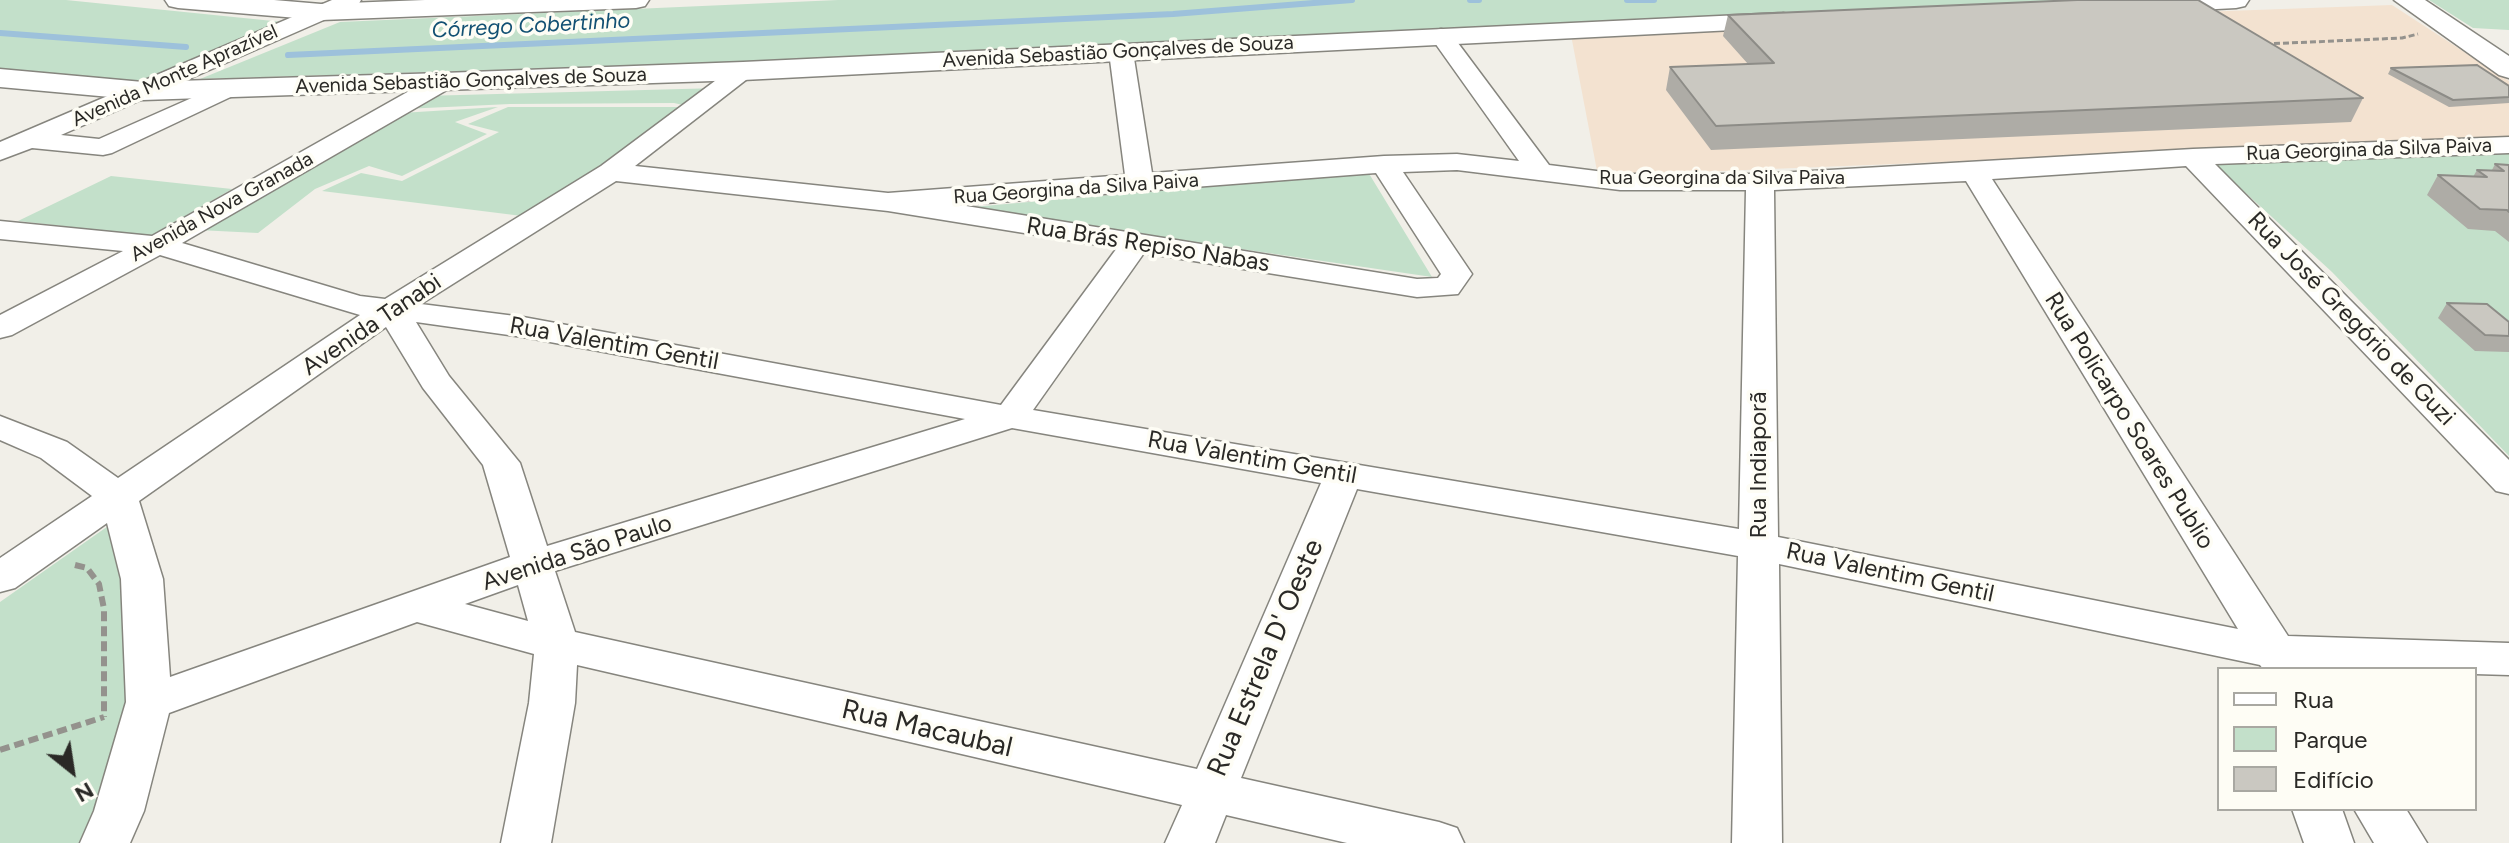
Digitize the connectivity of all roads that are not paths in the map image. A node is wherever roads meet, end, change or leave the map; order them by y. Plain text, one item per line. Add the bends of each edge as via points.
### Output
1 (178, 0) edge
2 (350, 0) edge
3 (635, 0) edge
4 (2236, 0) edge
5 (590, 1) edge
6 (2403, 2) edge
7 (2116, 6) edge
8 (321, 12) junction
9 (1806, 20) edge
10 (2455, 31) junction
11 (2509, 34) edge
12 (1441, 36) junction
13 (1121, 52) junction
14 (2509, 69) edge
15 (743, 71) junction
16 (0, 78) edge
17 (443, 82) junction
18 (230, 88) junction
19 (143, 91) junction
20 (29, 140) junction
21 (2509, 145) edge
22 (0, 152) edge
23 (2193, 157) junction
24 (1384, 164) junction
25 (611, 172) junction
26 (1974, 172) junction
27 (1541, 173) junction
28 (1760, 182) junction
29 (1140, 185) junction
30 (888, 202) junction
31 (0, 230) edge
32 (1135, 244) junction
33 (157, 245) junction
34 (391, 309) junction
35 (0, 328) edge
36 (1010, 417) junction
37 (0, 427) edge
38 (1344, 474) junction
39 (2509, 482) edge
40 (119, 497) junction
41 (1758, 546) junction
42 (533, 564) junction
43 (0, 578) edge
44 (417, 607) junction
45 (557, 644) junction
46 (2509, 659) edge
47 (2279, 663) edge
48 (149, 702) junction
49 (1209, 793) junction
50 (2318, 811) edge
51 (2380, 811) edge
52 (105, 843) edge
53 (526, 843) edge
54 (1190, 843) edge
55 (1439, 843) edge
56 (1757, 843) edge
57 (2329, 843) edge
58 (2402, 843) edge

1 - 8 main road
2 - 8 street, Avenida Monte Aprazível
3 - 5 main road
4 - 7 main road
5 - 8 main road
6 - 10 main road
8 - 19 street, Avenida Monte Aprazível
9 - 12 main road, Avenida Sebastião Gonçalves de Souza
10 - 11 main road
10 - 14 main road
12 - 13 main road, Avenida Sebastião Gonçalves de Souza
12 - 27 street
13 - 15 main road, Avenida Sebastião Gonçalves de Souza
13 - 29 street
15 - 17 main road, Avenida Sebastião Gonçalves de Souza
15 - 25 street, Avenida Tanabi
16 - 19 main road, Avenida Sebastião Gonçalves de Souza
17 - 18 main road, Avenida Sebastião Gonçalves de Souza
17 - 33 street, Avenida Nova Granada
18 - 19 main road, Avenida Sebastião Gonçalves de Souza
18 - 20 street via 103,147
19 - 20 street, Avenida Monte Aprazível
20 - 22 street, Avenida Monte Aprazível
21 - 23 street, Rua Georgina da Silva Paiva
23 - 26 street, Rua Georgina da Silva Paiva
23 - 39 street, Rua José Gregório de Guzi
24 - 27 street, Rua Georgina da Silva Paiva via 1457,162
24 - 29 street, Rua Georgina da Silva Paiva
24 - 32 street, Rua Brás Repiso Nabas via 1457,274 1447,287 1417,288
25 - 30 street, Rua Brás Repiso Nabas
25 - 34 street, Avenida Tanabi
26 - 28 street, Rua Georgina da Silva Paiva
26 - 47 street, Rua Policarpo Soares Publio
27 - 28 street, Rua Georgina da Silva Paiva via 1620,182
28 - 41 street, Rua Indiaporã
29 - 30 street, Rua Georgina da Silva Paiva
30 - 32 street, Rua Brás Repiso Nabas
31 - 33 street, Rua Valentim Gentil
32 - 36 street
33 - 34 street, Rua Valentim Gentil via 344,302
33 - 35 street, Avenida Nova Granada
34 - 36 street, Rua Valentim Gentil via 523,327
34 - 40 street, Avenida Tanabi
34 - 42 street via 435,381 501,463
36 - 38 street, Rua Valentim Gentil
36 - 42 street, Avenida São Paulo
37 - 40 street via 54,450
38 - 41 street, Rua Valentim Gentil
38 - 49 street, Rua Estrela D' Oeste
40 - 43 street, Avenida Tanabi
40 - 48 street via 142,579
41 - 47 street, Rua Valentim Gentil
41 - 56 street, Rua Indiaporã
42 - 44 street, Avenida São Paulo
42 - 45 street
44 - 45 street, Rua Macaubal
44 - 48 street, Avenida São Paulo
45 - 49 street, Rua Macaubal
45 - 53 street via 552,703
46 - 47 street, Rua Valentim Gentil
48 - 52 street
49 - 54 street, Rua Estrela D' Oeste
49 - 55 street, Rua Macaubal
50 - 57 street
51 - 58 street

